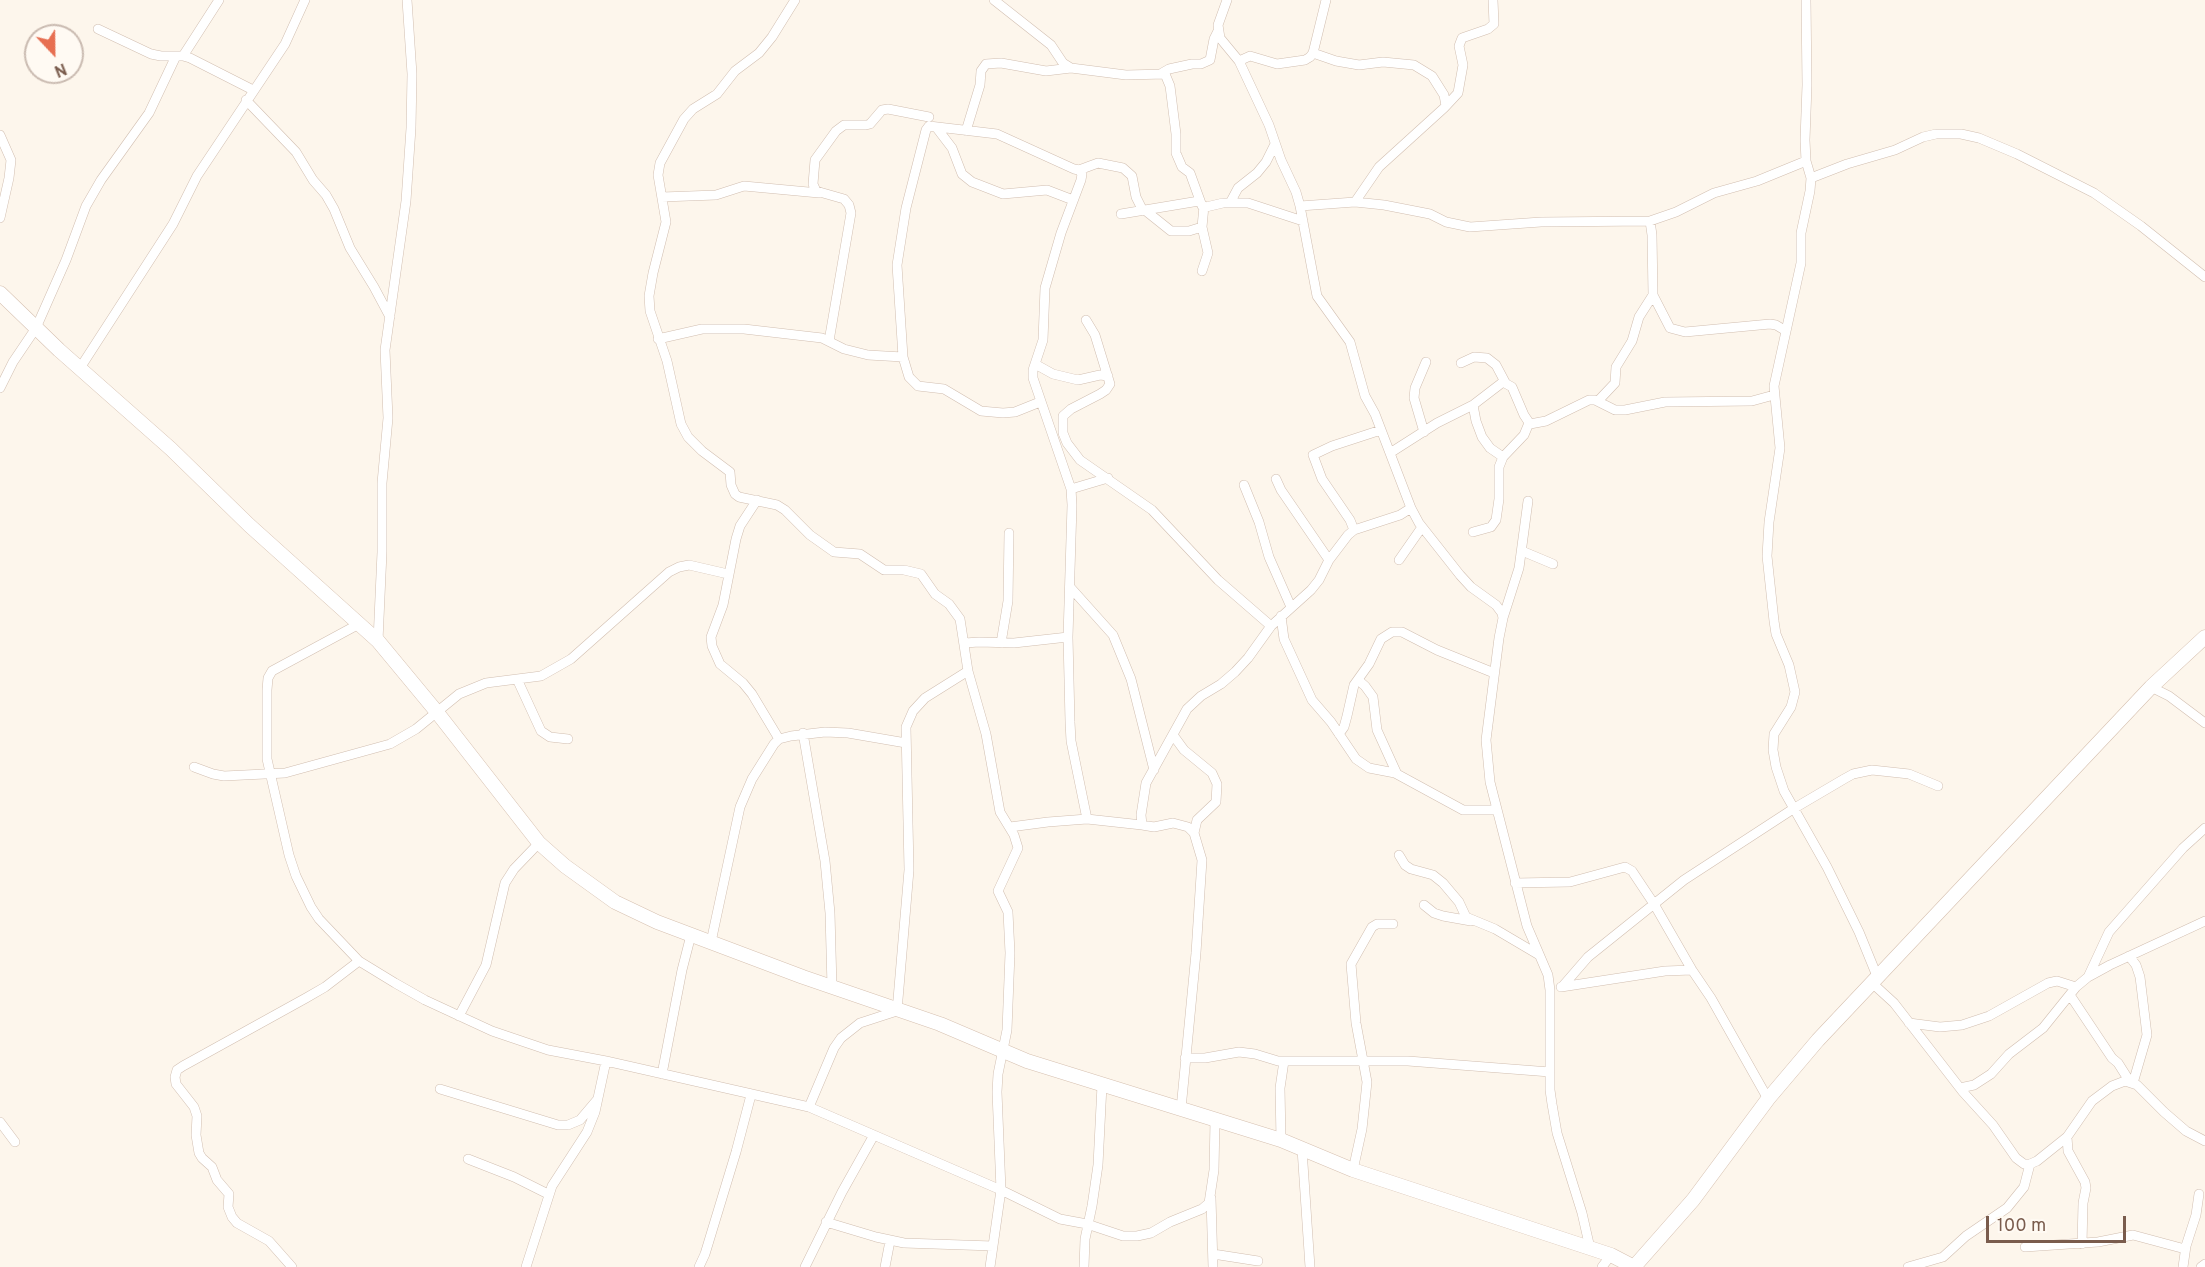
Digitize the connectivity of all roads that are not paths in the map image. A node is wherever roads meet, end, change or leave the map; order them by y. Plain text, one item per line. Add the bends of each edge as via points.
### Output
1 (219, 0) edge
2 (305, 0) edge
3 (407, 0) edge
4 (795, 0) edge
5 (994, 0) edge
6 (1227, 0) edge
7 (1326, 0) edge
8 (1493, 0) edge
9 (1806, 0) edge
10 (98, 29) dead end
11 (1218, 32) junction
12 (1313, 53) junction
13 (180, 56) junction
14 (1239, 61) junction
15 (1071, 68) junction
16 (1162, 73) junction
17 (253, 90) junction
18 (246, 100) junction
19 (1446, 106) junction
20 (929, 117) dead end
21 (936, 127) junction
22 (966, 131) junction
23 (0, 135) edge
24 (1275, 144) junction
25 (1806, 161) junction
26 (1079, 170) junction
27 (1811, 178) junction
28 (822, 194) junction
29 (662, 197) junction
30 (1073, 200) junction
31 (1355, 202) junction
32 (1230, 203) junction
33 (1202, 204) junction
34 (1300, 206) junction
35 (1145, 211) junction
36 (1121, 214) dead end
37 (0, 218) edge
38 (1303, 221) junction
39 (1650, 221) junction
40 (1202, 226) junction
41 (1202, 271) dead end
42 (2205, 277) edge
43 (0, 293) edge
44 (1653, 295) junction
45 (390, 317) junction
46 (1086, 320) dead end
47 (36, 328) junction
48 (1786, 331) junction
49 (658, 339) junction
50 (829, 341) junction
51 (903, 357) junction
52 (1426, 362) dead end
53 (1461, 363) dead end
54 (1035, 364) junction
55 (80, 368) junction
56 (1108, 376) junction
57 (1505, 382) junction
58 (0, 388) edge
59 (1774, 395) junction
60 (1598, 401) junction
61 (1040, 402) junction
62 (1473, 405) junction
63 (1529, 423) junction
64 (1381, 430) junction
65 (1424, 432) junction
66 (1390, 453) junction
67 (1503, 457) junction
68 (1108, 478) junction
69 (1276, 479) dead end
70 (1244, 485) dead end
71 (1071, 489) junction
72 (757, 500) junction
73 (1528, 501) dead end
74 (1411, 508) junction
75 (1422, 528) junction
76 (1354, 530) junction
77 (1473, 532) dead end
78 (1010, 533) dead end
79 (1522, 551) junction
80 (1329, 560) junction
81 (1399, 560) dead end
82 (1553, 564) dead end
83 (728, 574) junction
84 (1070, 587) junction
85 (1291, 607) junction
86 (1281, 616) junction
87 (1503, 618) junction
88 (359, 624) junction
89 (1271, 626) junction
90 (1068, 637) junction
91 (2205, 637) edge
92 (378, 641) junction
93 (965, 643) junction
94 (1001, 643) junction
95 (968, 671) junction
96 (1494, 673) junction
97 (517, 679) junction
98 (1358, 680) junction
99 (2151, 687) junction
100 (436, 711) junction
101 (2205, 723) edge
102 (803, 733) junction
103 (1339, 734) junction
104 (1173, 735) junction
105 (567, 739) dead end
106 (779, 739) junction
107 (906, 743) junction
108 (194, 767) dead end
109 (1154, 770) junction
110 (1397, 774) junction
111 (270, 775) junction
112 (1938, 786) dead end
113 (1793, 809) junction
114 (1496, 810) junction
115 (1087, 819) junction
116 (1142, 825) junction
117 (1010, 827) junction
118 (2205, 828) edge
119 (1194, 833) junction
120 (539, 843) junction
121 (1399, 855) dead end
122 (1515, 883) junction
123 (1654, 904) junction
124 (1424, 905) dead end
125 (1471, 921) junction
126 (2205, 921) edge
127 (1393, 924) dead end
128 (691, 935) junction
129 (711, 942) junction
130 (1539, 955) junction
131 (2129, 956) junction
132 (359, 961) junction
133 (1692, 970) junction
134 (2088, 977) junction
135 (1874, 979) junction
136 (832, 987) junction
137 (1562, 987) junction
138 (1550, 990) junction
139 (2073, 991) junction
140 (897, 1011) junction
141 (459, 1016) junction
142 (1910, 1023) junction
143 (1001, 1051) junction
144 (1185, 1058) junction
145 (606, 1061) junction
146 (1284, 1061) junction
147 (1364, 1061) junction
148 (1550, 1072) junction
149 (662, 1074) junction
150 (2132, 1082) junction
151 (1102, 1085) junction
152 (1960, 1088) junction
153 (440, 1089) dead end
154 (600, 1095) junction
155 (751, 1095) junction
156 (1768, 1099) junction
157 (809, 1107) junction
158 (1181, 1109) junction
159 (1215, 1120) junction
160 (0, 1122) edge
161 (874, 1135) junction
162 (2067, 1137) junction
163 (1281, 1140) junction
164 (2205, 1141) edge
165 (15, 1142) dead end
166 (1302, 1149) junction
167 (468, 1159) dead end
168 (2030, 1164) junction
169 (1353, 1170) junction
170 (1001, 1190) junction
171 (548, 1194) junction
172 (2199, 1194) dead end
173 (1212, 1198) junction
174 (826, 1222) junction
175 (1087, 1224) junction
176 (890, 1241) junction
177 (2082, 1244) junction
178 (993, 1246) junction
179 (2025, 1246) dead end
180 (1590, 1248) junction
181 (2185, 1249) junction
182 (1213, 1254) junction
183 (1611, 1255) junction
184 (1258, 1262) dead end
185 (2205, 1264) edge
186 (292, 1267) edge
187 (526, 1267) edge
188 (699, 1267) edge
189 (805, 1267) edge
190 (885, 1267) edge
191 (990, 1267) edge
192 (1084, 1267) edge
193 (1213, 1267) edge
194 (1310, 1267) edge
195 (1602, 1267) edge
196 (1634, 1267) edge
197 (1908, 1267) edge
198 (2183, 1267) edge
199 (2201, 1267) edge

1 - 13 street
2 - 17 street via 285,44
3 - 45 street via 411,128 406,201
4 - 29 street via 759,53 735,71 717,94 684,119 660,163
5 - 15 street via 1051,45
6 - 11 street
7 - 12 street
8 - 19 street via 1494,24 1462,38 1461,82 1458,93
9 - 25 street
10 - 13 street via 151,54
11 - 14 street
11 - 16 street via 1210,60
12 - 14 street via 1305,60 1288,63 1250,56
12 - 19 street via 1359,65 1414,65 1432,76
13 - 17 street
13 - 47 street via 149,113 86,206
14 - 24 street
15 - 16 street via 1126,75
15 - 22 street via 1046,71 986,64 981,70
16 - 33 street via 1170,86 1178,160 1190,173
17 - 18 street
18 - 45 street via 296,152 331,202 345,240
18 - 55 street via 197,176 173,224
19 - 31 street via 1379,167
20 - 28 street via 888,109 870,124 840,127 815,160 813,184
21 - 22 street
21 - 30 street via 952,148 962,174 972,183 1003,194 1047,190
21 - 51 street via 929,126 924,134 900,240 897,265
22 - 26 street via 997,134
23 - 37 street via 11,160
24 - 32 street via 1266,162 1238,188
24 - 34 street
25 - 27 street
25 - 39 street via 1714,193
26 - 30 street via 1081,180
26 - 35 street via 1098,163 1124,168 1132,176 1136,197
27 - 42 street via 1923,137 1961,134 1979,138 2094,193
27 - 48 street via 1801,233 1801,263
28 - 29 street via 749,186 717,195
28 - 50 street via 844,199 851,213
29 - 49 street via 666,222 649,296
30 - 54 street via 1045,288 1043,340
31 - 34 street
31 - 39 street via 1414,210 1470,227
32 - 33 street
32 - 38 street via 1248,204
33 - 35 street
33 - 40 street
34 - 38 street
35 - 36 street
35 - 40 street via 1171,231
38 - 64 street via 1317,296 1350,342 1365,396
39 - 44 street
40 - 41 street via 1208,253
43 - 47 street
44 - 48 street via 1675,331 1770,324
44 - 60 street via 1615,370 1615,383
45 - 92 street via 385,350 388,418 382,483
46 - 56 street
47 - 55 street
47 - 58 street
48 - 59 street
49 - 50 street via 717,327
49 - 72 street via 668,361 681,424 688,437 730,472 735,494
50 - 51 street via 844,350
51 - 61 street via 909,377 918,386 944,389 981,411 1015,412
52 - 65 street via 1414,398
53 - 57 street via 1474,357 1487,358
54 - 56 street via 1072,379
54 - 61 street via 1033,378
55 - 88 street
56 - 68 street via 1110,384 1106,390 1071,409 1063,416 1062,424 1073,452
57 - 62 street
57 - 63 street via 1512,387
59 - 60 street via 1752,401 1665,402 1626,410 1615,410
59 - 113 street via 1780,448 1767,556 1776,634 1795,692 1791,707 1774,734 1773,750
60 - 63 street via 1589,400 1546,421
61 - 71 street
62 - 65 street
62 - 67 street via 1482,437
63 - 67 street
64 - 66 street
64 - 76 street via 1313,455 1322,479
65 - 66 street
66 - 74 street
67 - 77 street via 1496,520 1491,527
68 - 71 street
68 - 89 street via 1152,510 1218,580
69 - 80 street
70 - 85 street
71 - 84 street
72 - 83 street via 740,526
72 - 93 street via 785,510 834,552 860,554 885,570 921,574 935,594 957,613
73 - 79 street
74 - 75 street
74 - 76 street
75 - 81 street
75 - 87 street via 1471,587 1496,605
76 - 80 street
78 - 94 street via 1008,601
79 - 82 street
79 - 87 street
80 - 85 street via 1319,580
83 - 97 street via 689,565 679,567 571,659 541,676
83 - 106 street via 720,616 711,637 715,656 752,694
84 - 90 street
84 - 109 street via 1113,635 1131,679
85 - 86 street
86 - 89 street
86 - 103 street via 1284,639 1300,677 1312,700
87 - 96 street
88 - 92 street
88 - 111 street via 279,666 268,678
89 - 104 street via 1234,672 1193,702
90 - 94 street
90 - 115 street via 1071,741
91 - 99 street
92 - 100 street
93 - 94 street
93 - 95 street
95 - 107 street via 925,698 913,711 906,727
95 - 117 street via 986,734 1000,812
96 - 98 street via 1410,635 1392,632 1381,639
96 - 114 street via 1486,740
97 - 100 street via 477,685
97 - 105 street via 541,731 550,737
98 - 103 street
98 - 110 street via 1372,697 1377,730
99 - 101 street
99 - 135 street
100 - 111 street via 390,744 298,771
100 - 120 street
102 - 106 street
102 - 107 street via 848,734
102 - 136 street via 825,861
103 - 110 street via 1362,764
104 - 109 street
104 - 119 street via 1184,750 1212,773 1217,784 1216,802 1197,820
106 - 129 street via 761,763 740,807
107 - 140 street via 909,870
108 - 111 street via 224,776
109 - 116 street via 1144,790
110 - 114 street via 1463,810
111 - 132 street via 290,855 305,896 318,919
112 - 113 street via 1909,774 1872,770 1853,774
113 - 123 street via 1684,879
113 - 135 street via 1859,932
114 - 122 street
115 - 116 street
115 - 117 street
116 - 119 street via 1178,824
117 - 143 street via 1018,848 998,891 1008,912 1010,952 1008,1013
118 - 134 street via 2109,932
119 - 144 street via 1202,860 1201,885
120 - 128 street via 615,902
120 - 141 street via 505,883 486,965
121 - 125 street via 1405,866 1433,875 1443,883
122 - 123 street via 1570,882 1624,867 1632,871
122 - 130 street
123 - 133 street
123 - 137 street via 1588,957
124 - 125 street via 1434,913
125 - 130 street via 1495,929
126 - 131 street
127 - 147 street via 1372,927 1352,964 1356,1023
128 - 129 street
128 - 149 street
129 - 136 street
130 - 138 street
131 - 134 street
131 - 150 street via 2140,977 2147,1035
132 - 141 street
132 - 186 street via 325,987 183,1066 175,1077 197,1116 199,1153 229,1194 232,1217 269,1241
133 - 137 street
133 - 156 street
134 - 139 street
135 - 142 street
135 - 156 street
136 - 140 street
137 - 138 street
138 - 148 street
139 - 142 street via 2057,981 1989,1016 1962,1025
139 - 150 street via 2112,1058
139 - 152 street via 2043,1028 1990,1074 1974,1085
140 - 143 street via 948,1027
140 - 157 street via 860,1023 841,1038
141 - 145 street via 548,1050
142 - 152 street
143 - 151 street
143 - 170 street via 997,1092
144 - 146 street via 1239,1053
144 - 158 street
145 - 149 street
145 - 154 street
146 - 147 street
146 - 163 street
147 - 148 street
147 - 169 street via 1366,1098
148 - 180 street via 1557,1133
149 - 155 street
150 - 162 street via 2112,1086 2092,1101
150 - 164 street via 2186,1131
151 - 158 street
151 - 175 street via 1096,1183
152 - 168 street via 2019,1161
153 - 154 street via 558,1125 580,1120
154 - 171 street via 587,1132
155 - 157 street
155 - 188 street
156 - 196 street via 1693,1200
157 - 161 street
158 - 159 street
159 - 163 street
159 - 173 street
160 - 165 street
161 - 170 street
161 - 174 street
162 - 168 street
162 - 177 street via 2068,1151 2086,1188
163 - 166 street
166 - 169 street
166 - 194 street
167 - 171 street
168 - 197 street via 2024,1187 2007,1208 1943,1257
169 - 180 street
170 - 175 street via 1060,1219
170 - 178 street
171 - 187 street
172 - 181 street
173 - 175 street via 1202,1209 1144,1235 1123,1236
173 - 182 street
174 - 176 street
174 - 189 street
175 - 192 street
176 - 178 street
176 - 190 street
177 - 179 street
177 - 181 street via 2133,1235
178 - 191 street
180 - 183 street
181 - 198 street
182 - 184 street
182 - 193 street
183 - 195 street
183 - 196 street
185 - 199 street

